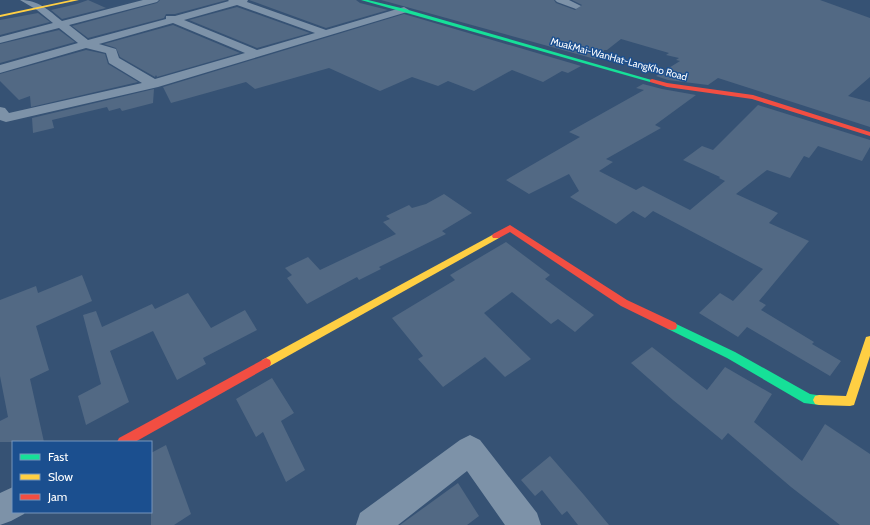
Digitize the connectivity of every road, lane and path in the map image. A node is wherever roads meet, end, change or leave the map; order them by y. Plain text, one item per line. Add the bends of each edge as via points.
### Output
1 (25, 0) edge
2 (77, 0) edge
3 (154, 0) edge
4 (363, 0) edge
5 (560, 0) edge
6 (238, 1) edge
7 (134, 2) edge
8 (576, 6) dead end
9 (40, 8) junction
10 (404, 10) junction
11 (0, 16) edge
12 (175, 20) junction
13 (61, 24) junction
14 (326, 33) junction
15 (0, 40) edge
16 (87, 45) junction
17 (257, 54) junction
18 (0, 69) edge
19 (153, 84) junction
20 (2, 116) edge
21 (870, 134) edge
22 (870, 340) edge
23 (125, 441) edge
24 (12, 504) edge
25 (0, 510) edge
26 (372, 525) edge
27 (525, 525) edge

1 - 9 street
2 - 9 main road
3 - 7 street
4 - 10 main road, MuakMai-WanHat-LangKho Road
5 - 8 street
6 - 12 street
6 - 14 street
7 - 12 street
7 - 13 street
9 - 11 main road
9 - 13 street
10 - 14 street
10 - 21 main road, MuakMai-WanHat-LangKho Road via 667,85 753,97
12 - 16 street
12 - 17 street
13 - 15 street
13 - 16 street
14 - 17 street
16 - 18 street
16 - 19 street via 112,52 113,60
17 - 19 street
19 - 20 street
22 - 23 main road via 850,401 808,399 731,355 624,303 510,228
24 - 25 street
26 - 27 street via 470,450

